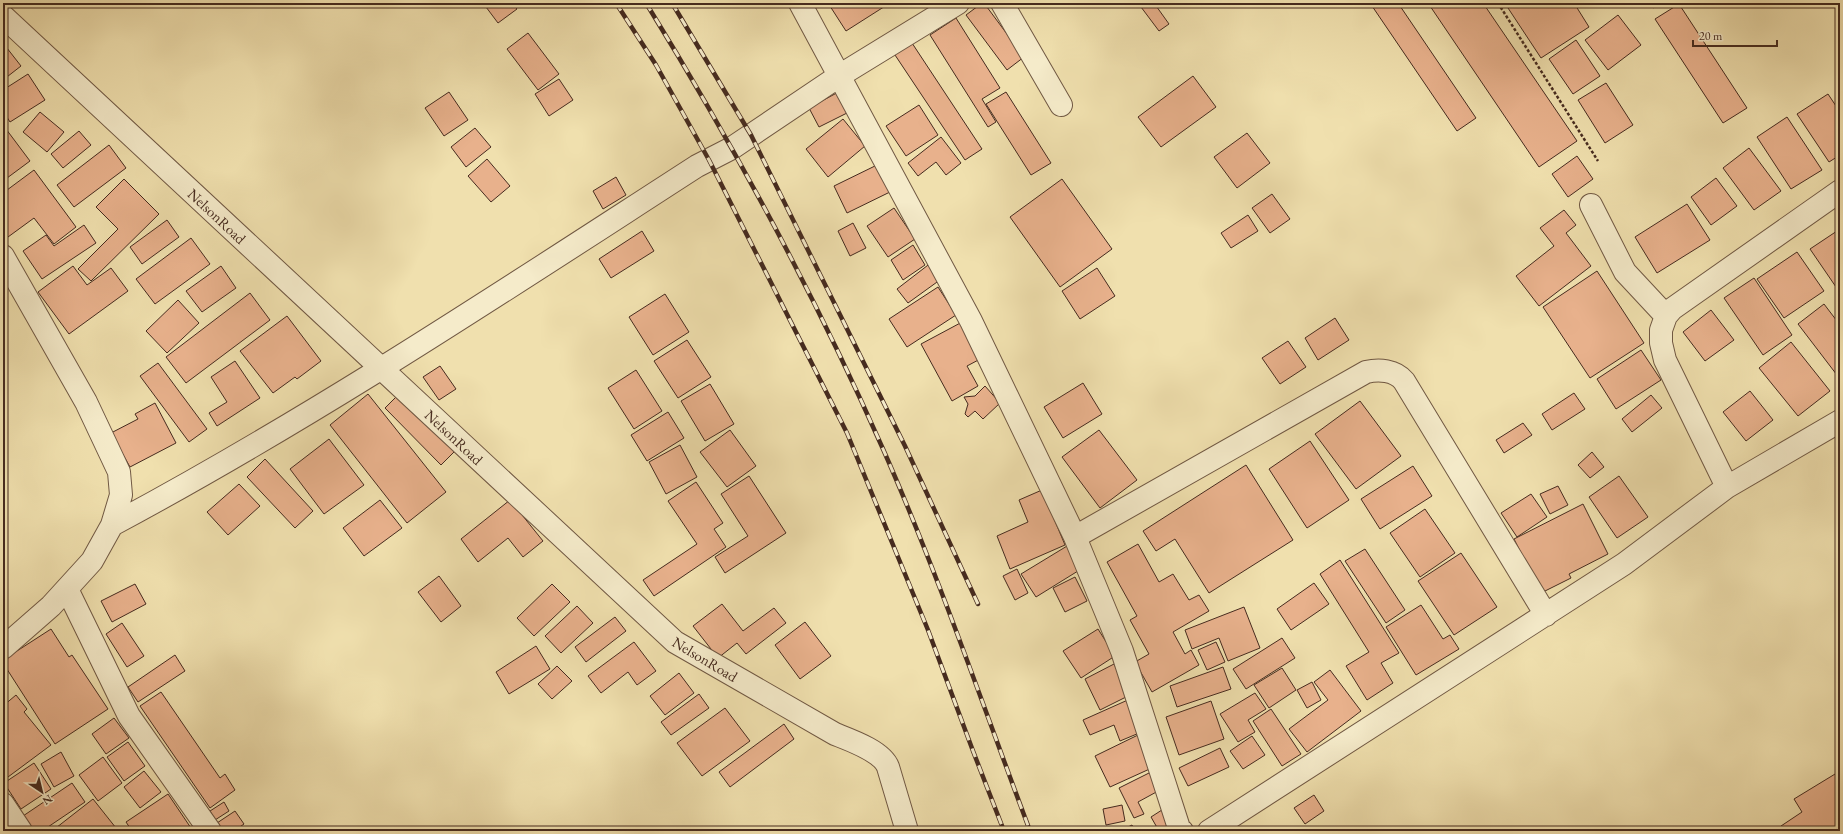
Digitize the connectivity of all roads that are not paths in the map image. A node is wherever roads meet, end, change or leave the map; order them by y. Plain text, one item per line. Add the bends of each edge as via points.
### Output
1 (800, 3) edge
2 (958, 3) edge
3 (1002, 3) edge
4 (3, 16) edge
5 (839, 76) junction
6 (1061, 105) dead end
7 (1840, 191) edge
8 (1591, 205) dead end
9 (3, 256) edge
10 (1666, 316) junction
11 (381, 369) junction
12 (1840, 421) edge
13 (1727, 487) junction
14 (112, 524) junction
15 (1075, 537) junction
16 (67, 589) junction
17 (1546, 615) junction
18 (3, 648) edge
19 (3, 804) edge
20 (21, 831) edge
21 (210, 831) edge
22 (907, 831) edge
23 (1182, 831) edge
24 (1209, 831) edge

1 - 5 street
2 - 5 street
3 - 6 street
4 - 11 street, NelsonRoad
5 - 11 street via 732,148 696,166
5 - 15 street via 971,321
7 - 10 street via 1672,309
8 - 10 street via 1625,272
9 - 14 street via 86,402 119,472 121,495
10 - 13 street via 1661,336 1665,360
11 - 14 street via 186,486
11 - 22 street, NelsonRoad via 675,642 884,760
12 - 13 street
13 - 17 street via 1624,564
14 - 16 street via 92,561
15 - 17 street via 1366,372 1379,370 1390,372 1404,380
15 - 23 street via 1122,651
16 - 18 street via 52,606
16 - 21 street via 129,716
17 - 24 street
19 - 20 street

